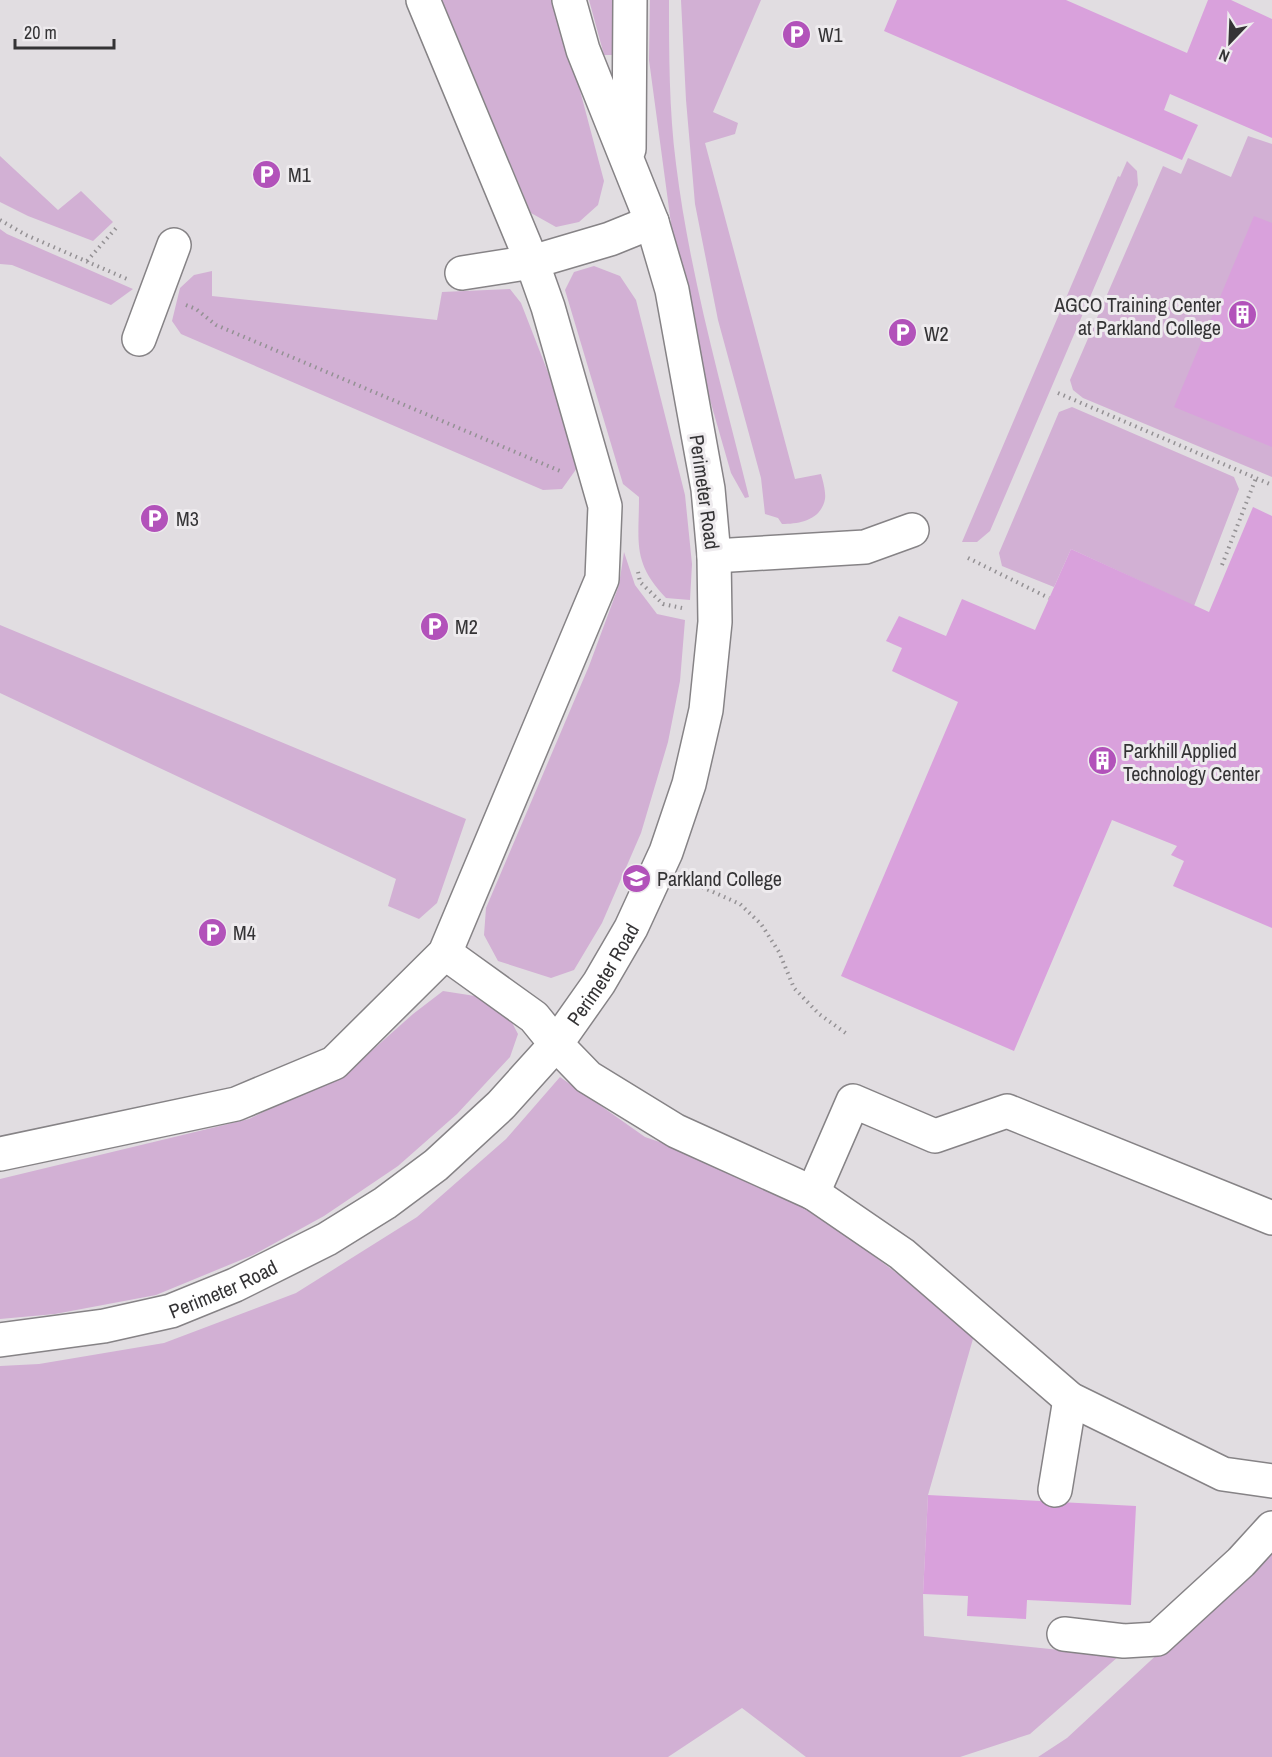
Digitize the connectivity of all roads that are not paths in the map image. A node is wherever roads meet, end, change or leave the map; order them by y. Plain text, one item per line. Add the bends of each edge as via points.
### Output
1 (423, 0) edge
2 (569, 0) edge
3 (630, 0) edge
4 (629, 166) junction
5 (652, 222) junction
6 (174, 244) dead end
7 (532, 262) junction
8 (462, 273) dead end
9 (139, 339) dead end
10 (912, 530) dead end
11 (714, 556) junction
12 (445, 953) junction
13 (556, 1044) junction
14 (0, 1154) edge
15 (813, 1193) junction
16 (1272, 1218) edge
17 (0, 1340) edge
18 (1070, 1399) junction
19 (1272, 1481) edge
20 (1055, 1490) dead end
21 (1272, 1528) edge
22 (1064, 1634) dead end

1 - 7 street
2 - 4 street, Perimeter Road via 583,50
3 - 4 street, Perimeter Road
4 - 5 street, Perimeter Road
5 - 7 street
5 - 11 street, Perimeter Road via 672,290 708,489
6 - 9 street
7 - 8 street
7 - 12 street via 605,506 602,579
10 - 11 street via 865,548
11 - 13 street, Perimeter Road via 716,622 706,710 689,784 666,852 631,928
12 - 13 street via 534,1017
12 - 14 street via 334,1063 236,1104
13 - 15 street via 588,1077 676,1131
13 - 17 street, Perimeter Road via 501,1105 436,1165 327,1239 235,1285 171,1311 104,1326
15 - 16 street via 853,1101 935,1136 1007,1111
15 - 18 street via 902,1254
18 - 19 street via 1223,1474
18 - 20 street
21 - 22 street via 1241,1562 1156,1639 1124,1641

